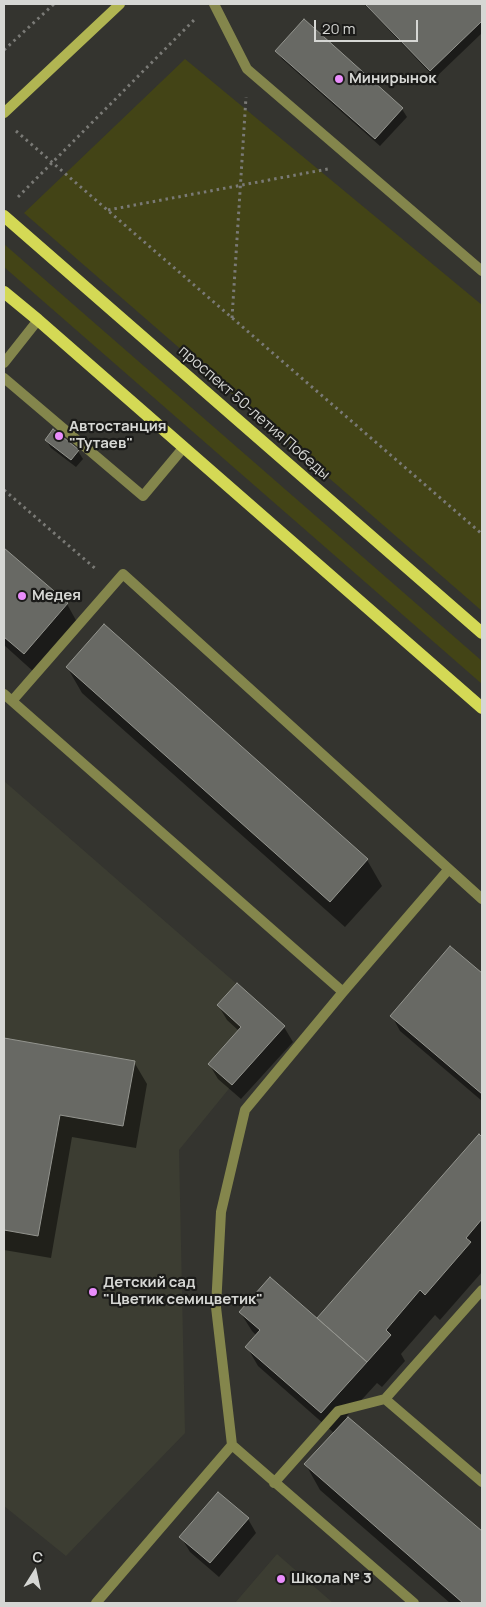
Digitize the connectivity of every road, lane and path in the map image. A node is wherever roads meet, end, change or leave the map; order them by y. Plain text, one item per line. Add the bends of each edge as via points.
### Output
1 (54, 4) edge
2 (120, 4) edge
3 (214, 4) edge
4 (196, 18) dead end
5 (4, 50) edge
6 (247, 69) junction
7 (4, 113) edge
8 (11, 127) dead end
9 (52, 162) junction
10 (357, 164) junction
11 (241, 185) junction
12 (17, 197) dead end
13 (107, 210) junction
14 (4, 216) edge
15 (482, 271) edge
16 (4, 292) edge
17 (232, 318) junction
18 (38, 320) junction
19 (4, 363) edge
20 (4, 378) edge
21 (184, 448) junction
22 (4, 490) edge
23 (482, 534) edge
24 (97, 570) dead end
25 (482, 633) edge
26 (8, 698) edge
27 (482, 708) edge
28 (448, 870) junction
29 (482, 899) edge
30 (343, 992) junction
31 (482, 1290) edge
32 (385, 1399) junction
33 (232, 1445) junction
34 (274, 1482) junction
35 (482, 1482) edge
36 (96, 1603) edge
37 (414, 1603) edge

1 - 5 path
2 - 7 street
3 - 6 lane
4 - 9 path
6 - 10 lane
6 - 11 path
8 - 9 path
9 - 12 path
9 - 13 path
10 - 11 path
10 - 15 lane
11 - 13 path
11 - 17 path
13 - 17 path
14 - 25 main road, проспект 50-летия Победы
16 - 18 main road
17 - 23 path
18 - 19 lane
18 - 21 main road
20 - 21 lane via 143,496
21 - 27 main road
22 - 24 path
26 - 28 lane via 123,574
26 - 30 lane
28 - 29 lane
28 - 30 lane
30 - 33 lane via 245,1110 221,1212 216,1307
31 - 32 lane
32 - 34 lane via 338,1411
32 - 35 lane
33 - 34 lane
33 - 36 lane
34 - 37 lane

